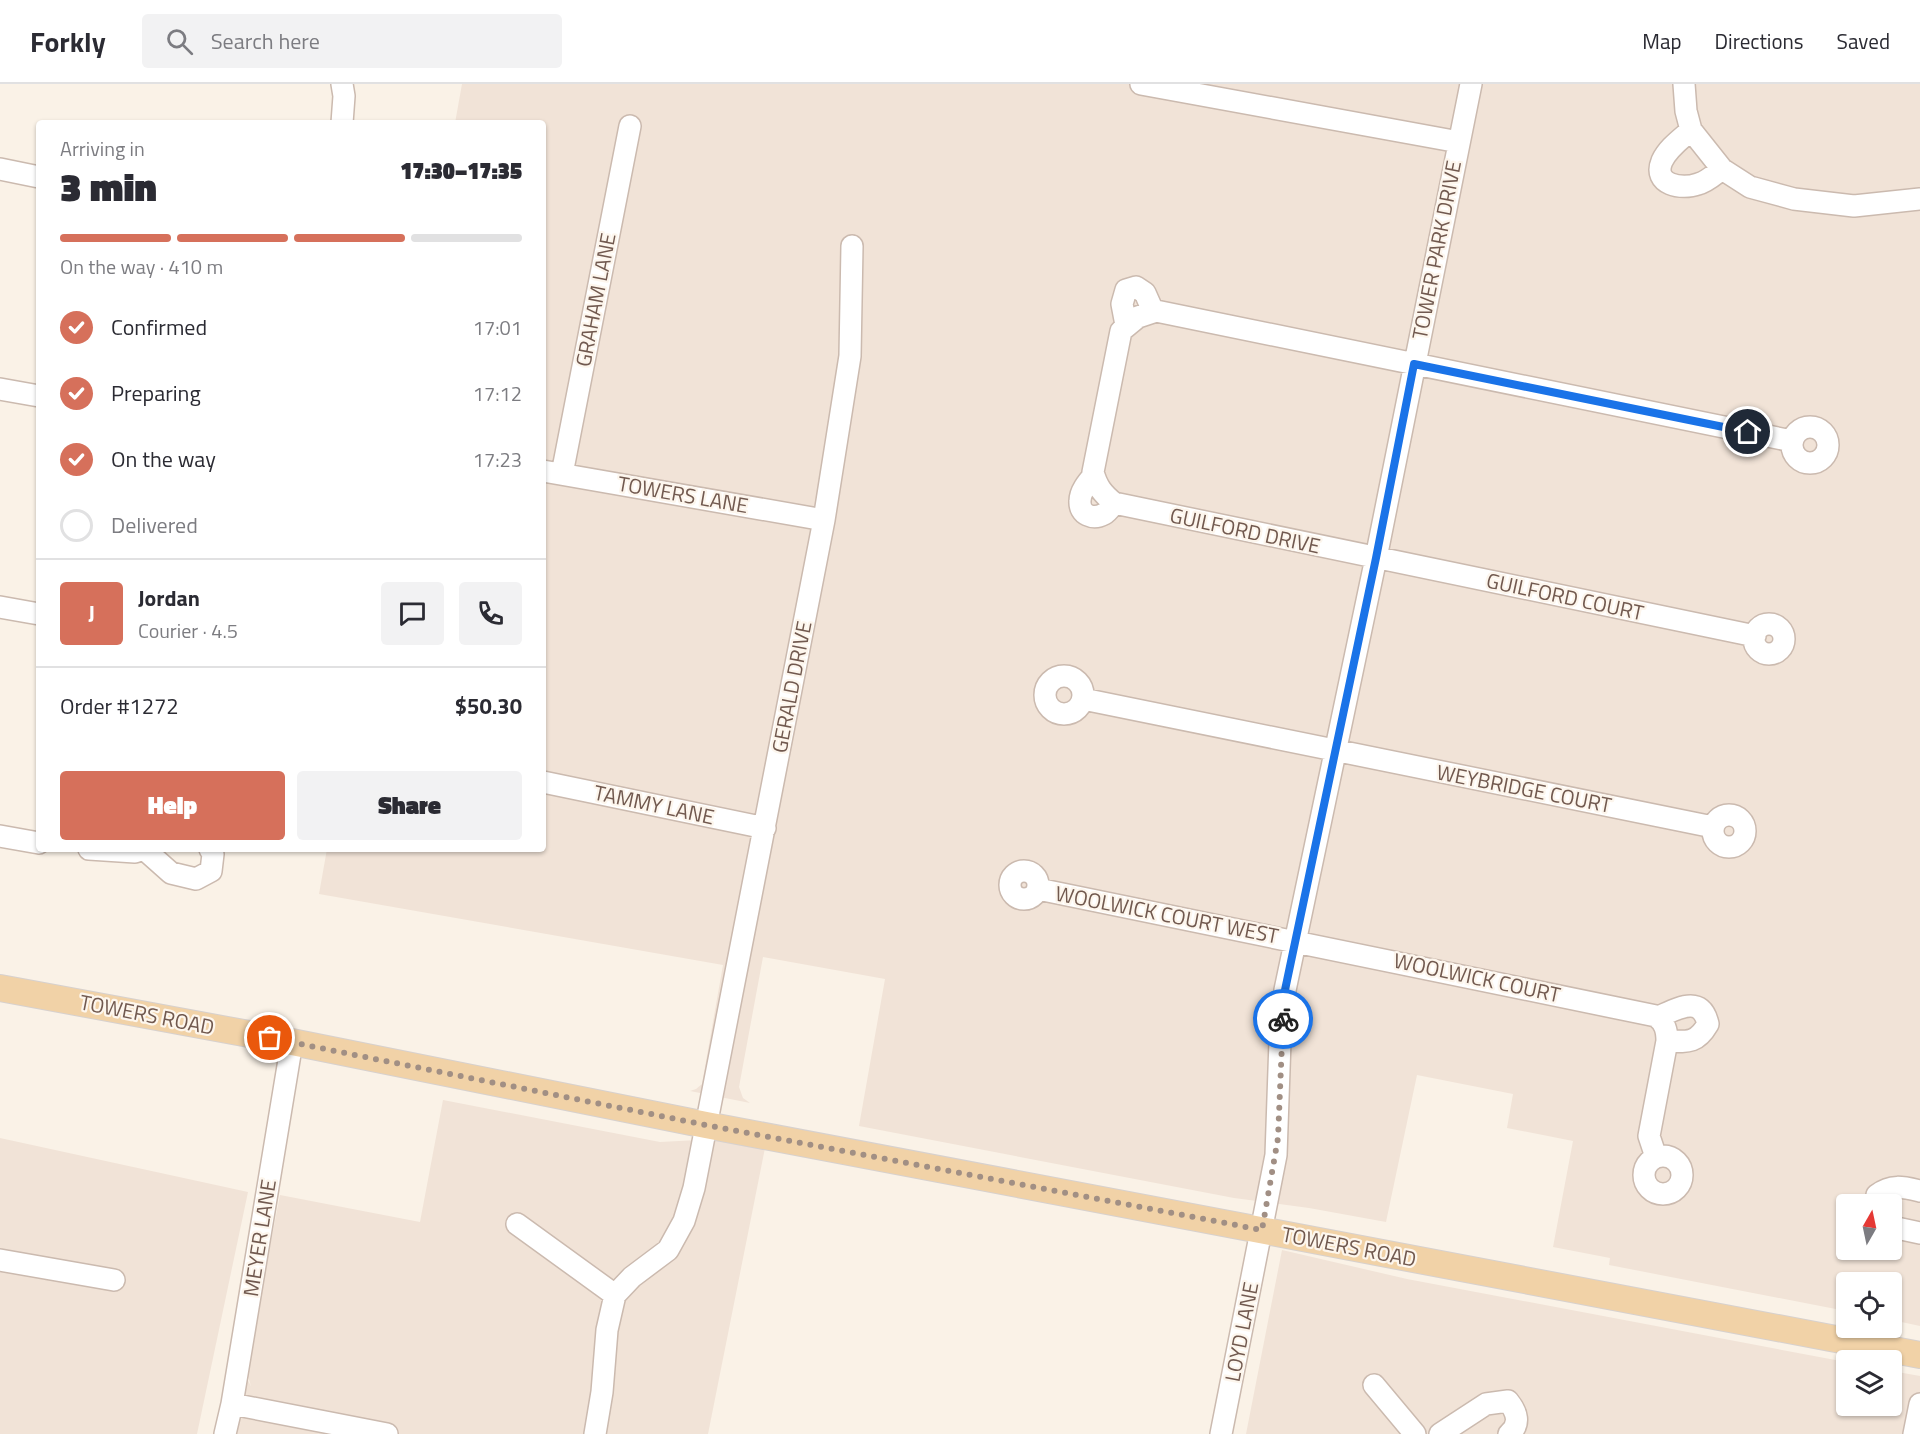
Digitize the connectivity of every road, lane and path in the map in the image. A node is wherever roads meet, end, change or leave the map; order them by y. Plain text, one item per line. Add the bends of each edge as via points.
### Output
1 (342, 84) edge
2 (1141, 84) edge
3 (1471, 84) edge
4 (1684, 84) edge
5 (342, 120) edge
6 (630, 126) dead end
7 (1691, 130) junction
8 (1459, 142) junction
9 (0, 169) edge
10 (1722, 169) junction
11 (36, 176) edge
12 (1920, 199) edge
13 (852, 246) dead end
14 (1153, 311) junction
15 (1126, 325) junction
16 (1414, 364) junction
17 (0, 389) edge
18 (36, 395) edge
19 (1792, 441) dead end
20 (553, 472) edge
21 (824, 520) junction
22 (1376, 558) junction
23 (0, 607) edge
24 (36, 613) edge
25 (1755, 636) dead end
26 (1083, 699) dead end
27 (1335, 751) junction
28 (546, 783) edge
29 (1713, 827) dead end
30 (765, 828) junction
31 (0, 836) edge
32 (36, 842) edge
33 (147, 852) edge
34 (212, 852) edge
35 (1038, 889) dead end
36 (1296, 941) junction
37 (0, 988) edge
38 (1658, 1017) junction
39 (1667, 1041) junction
40 (292, 1042) junction
41 (706, 1125) junction
42 (1656, 1157) dead end
43 (1920, 1191) edge
44 (1878, 1194) edge
45 (517, 1224) dead end
46 (1902, 1229) edge
47 (1262, 1230) junction
48 (1920, 1233) edge
49 (0, 1260) edge
50 (114, 1280) dead end
51 (615, 1295) junction
52 (1920, 1355) edge
53 (1374, 1385) dead end
54 (232, 1404) junction
55 (1920, 1404) edge
56 (225, 1434) edge
57 (387, 1434) edge
58 (595, 1434) edge
59 (1221, 1434) edge
60 (1415, 1434) edge
61 (1440, 1434) edge
62 (1509, 1434) edge
63 (1914, 1434) edge

1 - 5 street
2 - 8 street
3 - 8 street, TOWER PARK DRIVE
4 - 7 street
6 - 20 street, GRAHAM LANE
7 - 10 street
7 - 10 street via 1662,162 1663,178 1683,187 1700,184
8 - 16 street, TOWER PARK DRIVE
9 - 11 street
10 - 12 street via 1750,187 1811,202 1854,206
13 - 21 street, GERALD DRIVE via 850,356
14 - 15 street
14 - 15 street, GUILFORD DRIVE via 1145,293 1136,287 1126,290 1122,304
14 - 16 street
15 - 22 street, GUILFORD DRIVE via 1115,354 1094,475 1104,495 1114,503
16 - 19 street
16 - 22 street, TOWER PARK DRIVE
17 - 18 street
20 - 21 street, TOWERS LANE
21 - 30 street, GERALD DRIVE
22 - 25 street, GUILFORD COURT
22 - 27 street, TOWER PARK DRIVE
23 - 24 street
26 - 27 street, WEYBRIDGE COURT
27 - 29 street, WEYBRIDGE COURT
27 - 36 street, TOWER PARK DRIVE
28 - 30 street, TAMMY LANE
30 - 41 street, GERALD DRIVE
31 - 32 street
33 - 34 street via 171,873 196,879 211,871
35 - 36 street, WOOLWICK COURT WEST
36 - 38 street, WOOLWICK COURT
36 - 47 street, TOWER PARK DRIVE via 1285,990 1276,1155
37 - 40 main road, TOWERS ROAD
38 - 39 street via 1667,1030
38 - 39 street via 1686,1006 1698,1007 1706,1013 1708,1024 1701,1036 1688,1042
39 - 42 street via 1649,1136
40 - 41 main road, TOWERS ROAD
40 - 54 street, MEYER LANE
41 - 47 main road, TOWERS ROAD
41 - 51 street, GERALD DRIVE via 684,1221 668,1250
43 - 44 street via 1887,1187
45 - 51 street
46 - 48 street
47 - 52 main road, TOWERS ROAD
47 - 59 street, LOYD LANE
49 - 50 street
51 - 58 street
53 - 60 street
54 - 56 street, MEYER LANE
54 - 57 street
55 - 63 street
61 - 62 street via 1486,1404 1508,1401 1517,1420

